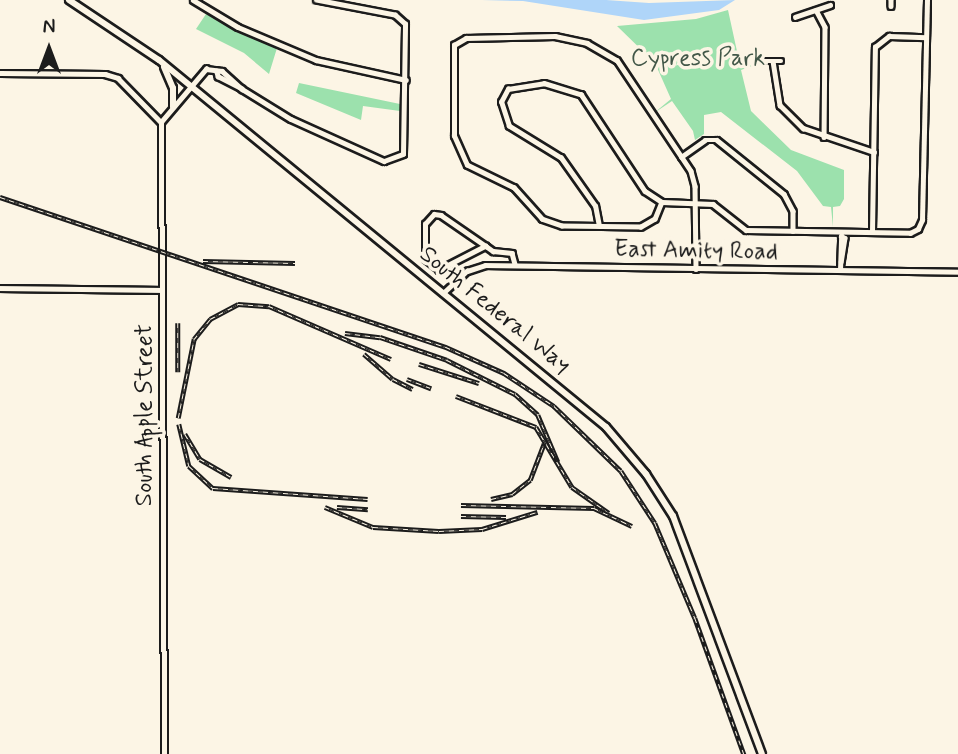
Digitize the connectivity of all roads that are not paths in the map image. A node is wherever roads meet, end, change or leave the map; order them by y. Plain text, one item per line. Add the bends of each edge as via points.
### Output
1 (69, 0) edge
2 (193, 0) edge
3 (316, 0) edge
4 (927, 0) edge
5 (830, 5) dead end
6 (816, 10) junction
7 (795, 17) dead end
8 (926, 37) junction
9 (159, 60) junction
10 (758, 61) dead end
11 (773, 61) junction
12 (781, 61) dead end
13 (0, 73) edge
14 (405, 80) junction
15 (190, 86) junction
16 (173, 107) junction
17 (161, 122) junction
18 (824, 137) junction
19 (874, 152) junction
20 (681, 157) junction
21 (662, 202) junction
22 (695, 202) junction
23 (599, 226) junction
24 (793, 231) junction
25 (872, 232) junction
26 (841, 234) junction
27 (486, 246) junction
28 (515, 264) junction
29 (695, 269) junction
30 (840, 270) junction
31 (958, 272) edge
32 (0, 288) edge
33 (162, 290) junction
34 (443, 293) junction
35 (164, 754) edge
36 (762, 754) edge

1 - 9 main road, South Federal Way
2 - 14 street via 238,26 316,60
3 - 14 street via 402,19 406,29
4 - 8 street
5 - 6 street
6 - 7 street
6 - 18 street via 825,27
8 - 19 street via 889,36 877,43
8 - 25 street via 922,220 918,229
9 - 15 main road, South Federal Way
9 - 16 main road via 172,82
10 - 11 street
11 - 12 street
11 - 18 street via 779,105 807,131
13 - 17 street via 105,74 118,78
14 - 15 street via 406,146 399,159 384,161 291,119 218,77 216,71 206,69
15 - 16 street
15 - 34 main road, South Federal Way
16 - 17 street
17 - 33 street, South Apple Street
18 - 19 street
19 - 25 street
20 - 22 street via 691,171
20 - 23 street via 627,71 601,49 543,36 458,41 453,51 454,136 462,159 513,188 548,222
20 - 24 street via 705,140 717,140 784,194 792,205
21 - 22 street
21 - 23 street via 660,213 649,224
21 - 23 street via 645,191 581,94 538,83 512,87 502,96 509,126 556,152 595,206
22 - 24 street via 719,206 746,230
22 - 29 street
24 - 26 street
25 - 26 street
26 - 30 street via 845,249
27 - 27 street via 439,270 425,259 425,224 434,214 441,215
27 - 28 street via 512,253
28 - 29 street, East Amity Road
28 - 34 street, East Amity Road via 477,267
29 - 30 street, East Amity Road
30 - 31 street, East Amity Road
32 - 33 street
33 - 35 street, South Apple Street
34 - 36 main road, South Federal Way via 606,427 653,484 689,552

